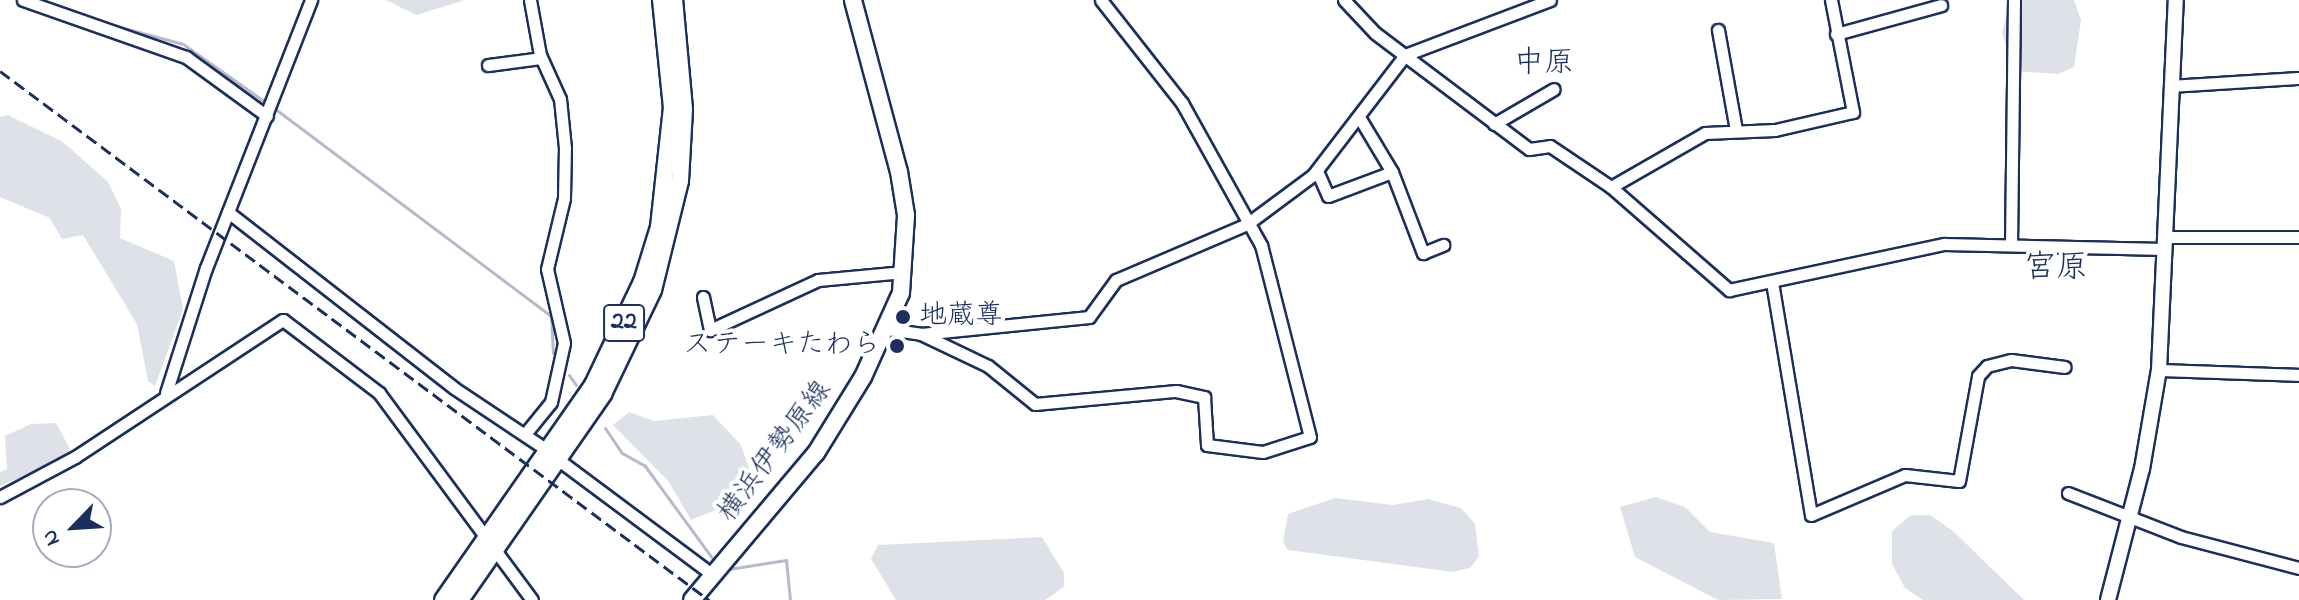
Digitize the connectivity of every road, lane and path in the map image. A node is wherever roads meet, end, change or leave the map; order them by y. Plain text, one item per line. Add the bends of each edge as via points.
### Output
1 (23, 0) edge
2 (311, 0) edge
3 (530, 0) edge
4 (661, 0) edge
5 (674, 0) edge
6 (853, 0) edge
7 (1101, 0) edge
8 (1344, 0) edge
9 (1550, 0) edge
10 (1831, 0) edge
11 (2014, 0) edge
12 (2176, 0) edge
13 (1941, 5) dead end
14 (1718, 30) dead end
15 (1836, 34) junction
16 (1405, 55) junction
17 (541, 58) junction
18 (488, 65) dead end
19 (2299, 78) edge
20 (2171, 86) junction
21 (1554, 89) dead end
22 (269, 111) junction
23 (1359, 117) junction
24 (1494, 124) junction
25 (1736, 130) junction
26 (1317, 171) junction
27 (1392, 172) junction
28 (1611, 187) junction
29 (228, 212) junction
30 (1247, 224) junction
31 (2299, 237) edge
32 (2164, 243) junction
33 (1443, 245) dead end
34 (2011, 245) junction
35 (904, 272) junction
36 (1772, 282) junction
37 (703, 297) dead end
38 (887, 329) junction
39 (921, 334) junction
40 (2065, 367) dead end
41 (2159, 370) junction
42 (2299, 375) edge
43 (166, 393) junction
44 (525, 434) junction
45 (553, 455) junction
46 (2068, 493) dead end
47 (0, 497) edge
48 (2130, 515) junction
49 (490, 543) junction
50 (2299, 568) edge
51 (718, 569) junction
52 (443, 600) edge
53 (460, 600) edge
54 (532, 600) edge
55 (692, 600) edge
56 (2108, 600) edge

1 - 22 street via 186,57
2 - 22 street
3 - 17 street
4 - 45 main road, 22 via 672,108 659,227 618,337
5 - 45 main road, 22 via 684,109 670,231 630,344
6 - 35 main road, 横浜伊勢原線 via 899,172
7 - 30 street via 1182,103
8 - 16 street
9 - 16 street
10 - 15 street
11 - 34 street
12 - 20 street
13 - 15 street
14 - 25 street
15 - 25 street via 1853,112 1775,130
16 - 23 street
16 - 24 street
17 - 18 street
17 - 44 street via 560,99 565,148 564,198 547,269 564,343 551,402
19 - 20 street
20 - 32 street
21 - 24 street
22 - 29 street
23 - 26 street
23 - 27 street
24 - 28 street via 1529,149 1550,146
25 - 28 street via 1689,140
26 - 27 street via 1328,196
26 - 30 street
27 - 33 street via 1423,253
28 - 36 street via 1729,290
29 - 43 street
29 - 44 street via 454,388
30 - 39 street via 1116,280 1089,317
30 - 39 street via 1269,268 1310,437 1287,445 1263,452 1207,445 1204,397 1176,391 1035,404 988,366
31 - 32 street
32 - 34 street
32 - 41 street
34 - 36 street via 1944,244
35 - 37 street via 818,280 710,330
35 - 38 main road, 横浜伊勢原線
36 - 40 street via 1811,515 1905,475 1959,481 1978,376 1987,366 2011,360
38 - 39 street
38 - 51 main road, 横浜伊勢原線 via 816,453
41 - 42 street
41 - 48 street
43 - 47 street via 75,457
43 - 49 street via 283,320 379,393
44 - 45 street
45 - 49 main road, 22
45 - 51 street
46 - 48 street
48 - 50 street via 2181,537
48 - 56 street
49 - 52 main road, 22
49 - 53 main road, 22
49 - 54 street
51 - 55 main road, 横浜伊勢原線

